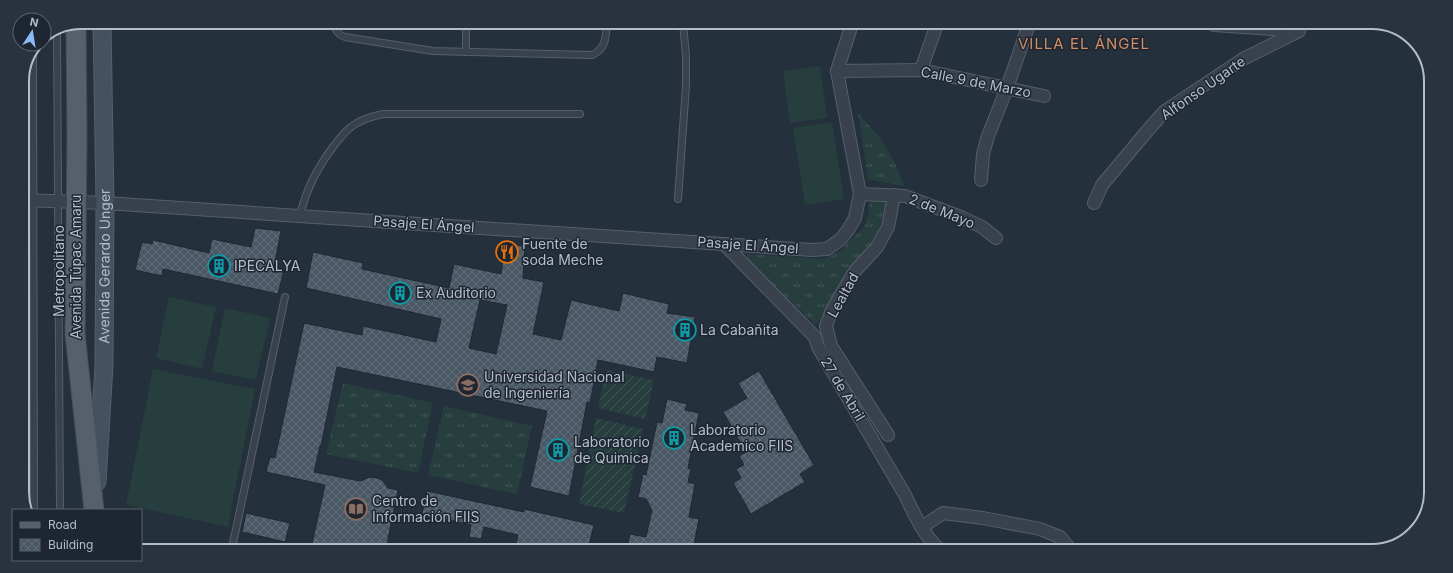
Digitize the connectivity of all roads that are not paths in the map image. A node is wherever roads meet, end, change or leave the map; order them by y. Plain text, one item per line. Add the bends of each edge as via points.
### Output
1 (76, 29) edge
2 (102, 29) edge
3 (335, 29) edge
4 (466, 29) edge
5 (606, 29) edge
6 (683, 29) edge
7 (850, 29) edge
8 (935, 29) edge
9 (1027, 29) edge
10 (1271, 29) edge
11 (57, 35) edge
12 (466, 52) junction
13 (33, 62) edge
14 (920, 70) junction
15 (836, 71) junction
16 (1007, 88) junction
17 (1044, 96) dead end
18 (580, 114) dead end
19 (29, 171) edge
20 (981, 180) dead end
21 (860, 194) junction
22 (894, 196) junction
23 (678, 199) dead end
24 (29, 200) edge
25 (68, 202) junction
26 (105, 203) junction
27 (1094, 203) dead end
28 (300, 216) junction
29 (996, 238) dead end
30 (724, 244) junction
31 (29, 252) edge
32 (285, 297) dead end
33 (888, 436) dead end
34 (34, 509) edge
35 (60, 509) edge
36 (95, 509) edge
37 (95, 509) edge
38 (922, 527) junction
39 (233, 544) edge
40 (933, 544) edge
41 (1066, 544) edge

1 - 25 main road, Avenida Túpac Amaru
2 - 26 street, Avenida Gerardo Unger
3 - 12 lane via 338,34 349,38 433,51
4 - 12 lane
5 - 12 lane via 605,44 592,55
6 - 23 lane via 686,86
7 - 15 street
8 - 14 street
9 - 16 street
10 - 27 street, Alfonso Ugarte via 1299,31 1243,59 1165,111 1102,185
11 - 25 lane, Metropolitano
13 - 19 lane, Metropolitano
14 - 15 street, Calle 9 de Marzo
14 - 16 street, Calle 9 de Marzo
15 - 21 street
16 - 17 street, Calle 9 de Marzo
16 - 20 street via 986,142
18 - 28 lane via 383,114 365,119 345,132 324,159 308,187
21 - 22 street, 2 de Mayo
21 - 30 street, Pasaje El Ángel via 855,218 848,230 827,249
22 - 29 street, 2 de Mayo via 905,196 961,217 982,227
22 - 33 street, Lealtad via 888,227 877,248 855,272 832,310 826,326 831,346
24 - 25 street, Pasaje El Ángel
25 - 26 street, Pasaje El Ángel
25 - 35 lane, Metropolitano
25 - 37 main road, Avenida Túpac Amaru via 75,334
26 - 28 street, Pasaje El Ángel
26 - 36 street, Avenida Gerardo Unger via 104,366
28 - 30 street, Pasaje El Ángel
30 - 38 street, 27 de Abril via 815,337 818,347
31 - 34 lane, Metropolitano
32 - 39 lane
38 - 40 street, 27 de Abril
38 - 41 street via 943,513 1040,529 1060,537

